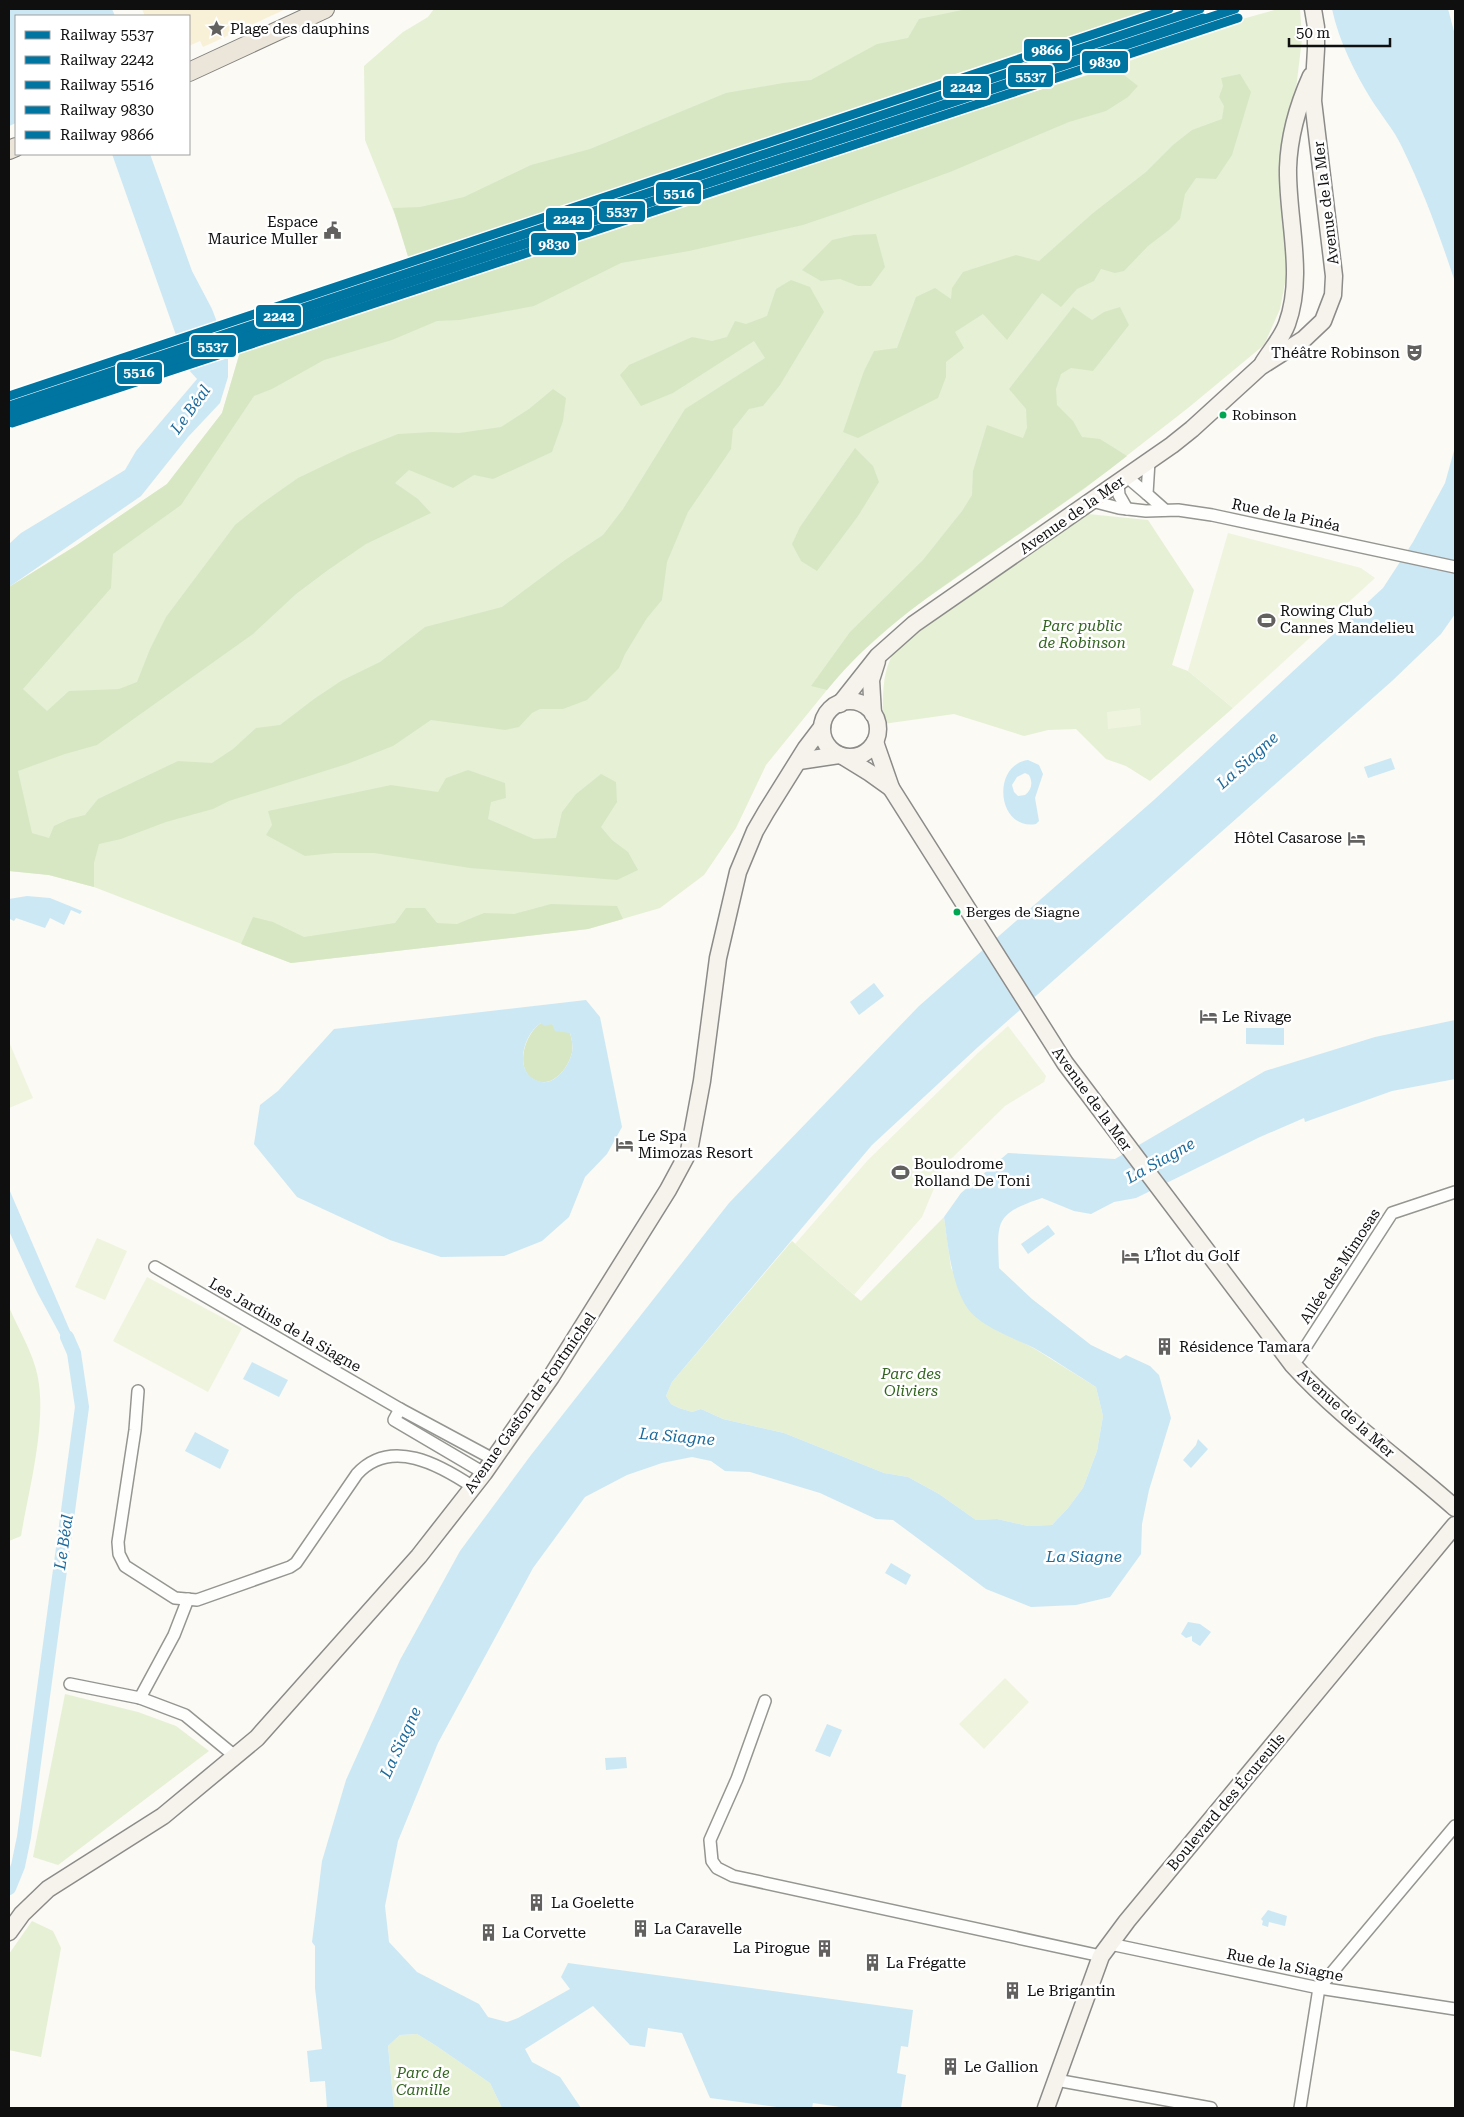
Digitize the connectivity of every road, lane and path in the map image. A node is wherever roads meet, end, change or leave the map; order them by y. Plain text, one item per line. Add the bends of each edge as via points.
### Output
1 (325, 9) edge
2 (1313, 9) edge
3 (1315, 66) junction
4 (190, 72) edge
5 (1260, 367) junction
6 (1149, 461) junction
7 (1122, 480) junction
8 (1147, 494) junction
9 (1092, 502) junction
10 (1126, 508) junction
11 (1165, 510) junction
12 (1455, 568) edge
13 (878, 656) junction
14 (840, 704) junction
15 (873, 714) junction
16 (822, 727) junction
17 (875, 742) junction
18 (841, 756) junction
19 (799, 761) junction
20 (891, 788) junction
21 (1455, 1192) edge
22 (155, 1267) dead end
23 (1292, 1364) junction
24 (138, 1391) dead end
25 (400, 1409) junction
26 (488, 1466) junction
27 (473, 1487) junction
28 (1455, 1508) edge
29 (1455, 1524) edge
30 (188, 1599) junction
31 (70, 1684) dead end
32 (140, 1698) junction
33 (765, 1701) dead end
34 (236, 1757) junction
35 (1455, 1826) edge
36 (9, 1932) edge
37 (1106, 1950) junction
38 (1319, 1988) junction
39 (1455, 2009) edge
40 (1056, 2080) junction
41 (1046, 2108) edge
42 (1211, 2108) edge
43 (1300, 2108) edge

1 - 4 main road
2 - 3 main road, Avenue de la Mer
3 - 5 main road, Avenue de la Mer via 1302,96 1289,152 1295,263 1288,322
3 - 5 main road, Avenue de la Mer via 1313,102 1332,255 1333,295 1323,321 1304,339
5 - 6 main road, Avenue de la Mer via 1192,429
6 - 7 main road, Avenue de la Mer
6 - 8 street
7 - 8 street
7 - 9 main road, Avenue de la Mer
7 - 10 street via 1119,495
8 - 11 street
9 - 10 street, Rue de la Pinéa
9 - 13 main road, Avenue de la Mer via 914,624
10 - 11 street, Rue de la Pinéa
11 - 12 street, Rue de la Pinéa via 1212,515
13 - 14 main road, Avenue de la Mer
13 - 15 main road via 871,680
14 - 15 main road via 854,702
14 - 16 main road via 828,713
15 - 17 main road via 878,728
16 - 18 main road via 826,744
16 - 19 main road, Avenue Gaston de Fontmichel
17 - 18 main road via 862,755
17 - 20 main road
18 - 19 main road
18 - 20 main road
19 - 26 main road, Avenue Gaston de Fontmichel via 755,831 738,872 718,958 689,1151 584,1326
20 - 23 main road, Avenue de la Mer via 1065,1063
21 - 23 street, Allée des Mimosas via 1392,1212
22 - 25 street, Les Jardins de la Siagne
23 - 28 main road, Avenue de la Mer via 1340,1411
24 - 30 street via 118,1554 125,1566 139,1576 175,1598
25 - 26 street, Les Jardins de la Siagne
25 - 26 street via 394,1420
26 - 27 main road, Avenue Gaston de Fontmichel
27 - 30 street via 434,1463 415,1458 398,1456 372,1461 357,1474 296,1563 282,1571 197,1600
27 - 34 main road, Avenue Gaston de Fontmichel via 400,1578 275,1719
29 - 37 main road, Boulevard des Écureuils
30 - 32 street via 174,1635
31 - 32 street
32 - 34 street via 185,1715
33 - 37 street, Rue de la Siagne via 737,1780 710,1840 712,1860 717,1868 742,1878
34 - 36 main road, Avenue Gaston de Fontmichel via 163,1816 48,1889
35 - 38 street
37 - 38 street, Rue de la Siagne
37 - 40 main road, Boulevard des Écureuils
38 - 39 street, Rue de la Siagne
38 - 43 street
40 - 41 main road, Boulevard des Écureuils
40 - 42 street

